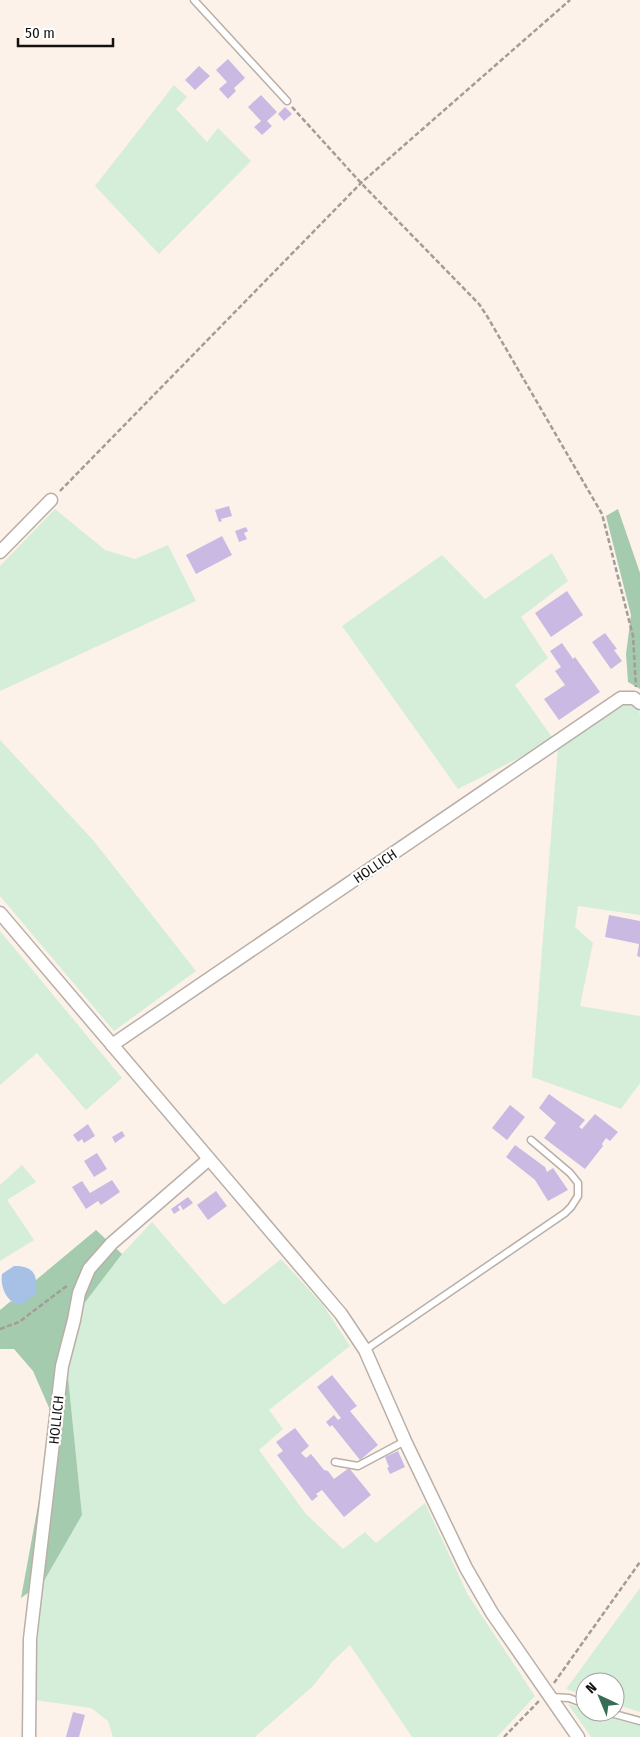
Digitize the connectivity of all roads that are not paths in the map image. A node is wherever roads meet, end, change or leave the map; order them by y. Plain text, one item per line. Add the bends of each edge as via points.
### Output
1 (194, 0) edge
2 (287, 101) road end
3 (51, 500) road end
4 (0, 552) edge
5 (637, 700) edge
6 (0, 913) edge
7 (112, 1045) junction
8 (530, 1140) dead end
9 (209, 1159) junction
10 (364, 1350) junction
11 (405, 1441) junction
12 (335, 1462) dead end
13 (549, 1695) junction
14 (575, 1700) edge
15 (625, 1717) edge
16 (640, 1721) edge
17 (29, 1737) edge
18 (578, 1737) edge

1 - 2 lane
3 - 4 street
5 - 7 street, HOLLICH via 621,698
6 - 7 street
7 - 9 street
8 - 10 lane via 578,1183 578,1196 571,1208
9 - 10 street via 342,1314
9 - 17 street, HOLLICH via 112,1243 89,1269 79,1293 62,1366 30,1639
10 - 11 street
11 - 12 lane via 358,1466
11 - 13 street via 466,1568 492,1613
13 - 14 lane
13 - 18 street
15 - 16 lane

